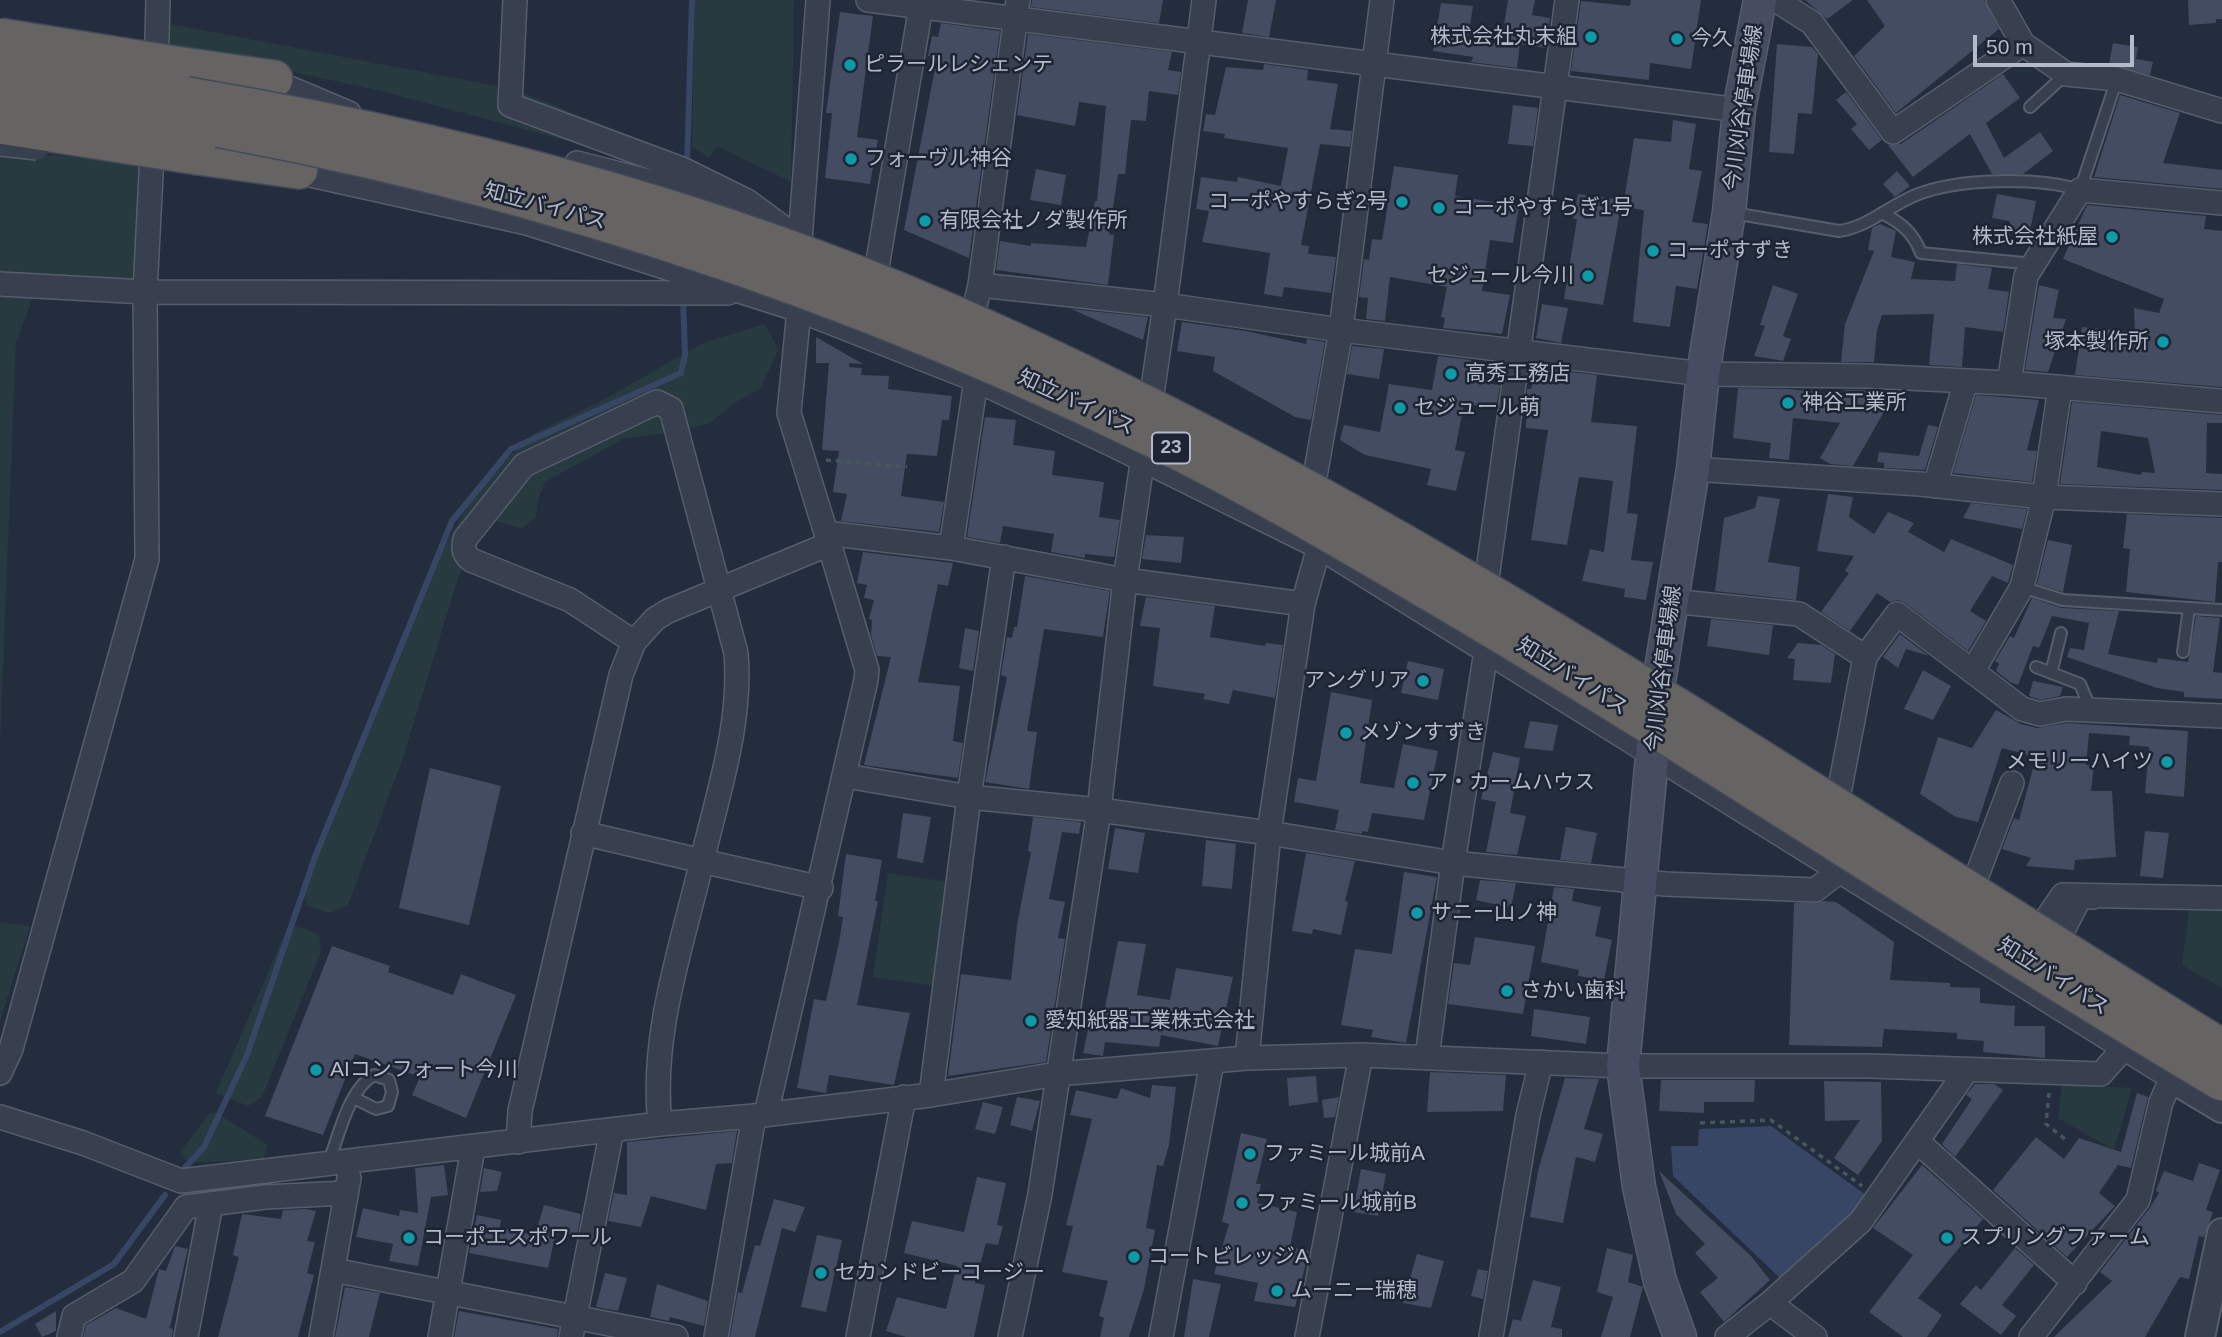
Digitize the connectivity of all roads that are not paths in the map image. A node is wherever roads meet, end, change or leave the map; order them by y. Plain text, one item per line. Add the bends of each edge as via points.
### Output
1 (158, 0) edge
2 (515, 0) edge
3 (818, 0) edge
4 (868, 0) edge
5 (1204, 0) edge
6 (1382, 0) edge
7 (1567, 0) edge
8 (1760, 0) edge
9 (1776, 0) edge
10 (1998, 0) edge
11 (921, 3) edge
12 (1017, 10) edge
13 (0, 20) edge
14 (0, 37) edge
15 (1198, 43) junction
16 (2023, 44) junction
17 (1376, 65) junction
18 (0, 68) edge
19 (2066, 74) junction
20 (274, 79) junction
21 (2117, 79) junction
22 (1553, 89) junction
23 (0, 97) edge
24 (2030, 107) dead end
25 (1739, 110) junction
26 (2222, 111) edge
27 (0, 125) edge
28 (0, 144) edge
29 (196, 161) junction
30 (299, 170) joint
31 (2080, 190) junction
32 (2222, 203) edge
33 (1729, 212) junction
34 (1882, 213) junction
35 (800, 240) junction
36 (2034, 264) junction
37 (876, 273) junction
38 (0, 284) edge
39 (980, 285) junction
40 (145, 292) junction
41 (749, 293) junction
42 (1165, 304) junction
43 (799, 310) junction
44 (973, 315) junction
45 (1341, 330) junction
46 (1519, 353) junction
47 (1703, 374) junction
48 (976, 380) junction
49 (1966, 381) junction
50 (2009, 383) junction
51 (2060, 387) junction
52 (1152, 397) junction
53 (2222, 401) edge
54 (1143, 460) junction
55 (1693, 469) junction
56 (1314, 482) junction
57 (1935, 486) junction
58 (2044, 497) junction
59 (2222, 504) edge
60 (827, 539) junction
61 (1319, 547) junction
62 (951, 548) junction
63 (1004, 557) junction
64 (1487, 578) junction
65 (1125, 580) junction
66 (2022, 587) junction
67 (720, 589) junction
68 (1671, 601) junction
69 (1303, 604) junction
70 (2189, 608) junction
71 (2222, 610) edge
72 (2060, 633) dead end
73 (634, 642) junction
74 (1486, 651) junction
75 (2183, 652) dead end
76 (1865, 657) junction
77 (2036, 667) dead end
78 (1974, 669) junction
79 (2051, 673) junction
80 (1659, 682) junction
81 (2091, 710) junction
82 (2222, 715) edge
83 (1654, 754) junction
84 (846, 776) junction
85 (2012, 783) dead end
86 (969, 797) junction
87 (1838, 797) junction
88 (1099, 810) junction
89 (583, 833) junction
90 (1269, 833) junction
91 (702, 860) junction
92 (1453, 863) junction
93 (1840, 871) junction
94 (1976, 878) junction
95 (1639, 880) junction
96 (821, 888) junction
97 (2222, 898) edge
98 (2054, 927) junction
99 (2222, 1030) edge
100 (2124, 1048) junction
101 (2222, 1048) edge
102 (1361, 1055) junction
103 (1427, 1056) junction
104 (1247, 1058) junction
105 (1212, 1062) junction
106 (1541, 1062) junction
107 (1623, 1066) junction
108 (1967, 1070) junction
109 (0, 1073) edge
110 (1058, 1074) junction
111 (2172, 1079) junction
112 (2222, 1082) edge
113 (931, 1095) junction
114 (904, 1097) junction
115 (354, 1098) dead end
116 (2222, 1108) edge
117 (760, 1115) junction
118 (0, 1117) edge
119 (660, 1124) junction
120 (612, 1130) junction
121 (518, 1142) junction
122 (1918, 1142) junction
123 (473, 1148) junction
124 (353, 1162) junction
125 (328, 1164) junction
126 (346, 1193) junction
127 (211, 1204) junction
128 (2222, 1233) edge
129 (333, 1270) junction
130 (2075, 1283) junction
131 (449, 1294) junction
132 (1770, 1303) junction
133 (573, 1327) edge
134 (69, 1337) edge
135 (186, 1337) edge
136 (321, 1337) edge
137 (440, 1337) edge
138 (676, 1337) edge
139 (716, 1337) edge
140 (858, 1337) edge
141 (1010, 1337) edge
142 (1161, 1337) edge
143 (1307, 1337) edge
144 (1491, 1337) edge
145 (1680, 1337) edge
146 (1727, 1337) edge
147 (1815, 1337) edge
148 (2031, 1337) edge
149 (2200, 1337) edge

1 - 40 street
2 - 35 street via 510,105 682,169 747,201
3 - 35 street
4 - 11 street
5 - 15 street
6 - 17 street
7 - 22 street
8 - 25 main road, 今川刈谷停車場線
9 - 16 street via 1812,23 1893,132
10 - 16 street
11 - 12 street
11 - 37 street
12 - 15 street
12 - 39 street
13 - 20 street via 80,33
14 - 20 highway, bridge
15 - 17 street
15 - 42 street
16 - 19 street
17 - 22 street
17 - 45 street
18 - 101 highway, 知立バイパス / 23, bridge via 260,108 555,174 770,243 947,311 1237,449 1447,568
19 - 21 street
19 - 24 lane
20 - 35 street via 340,111 480,139 667,186
21 - 26 street
21 - 31 lane
22 - 25 street
22 - 46 street
23 - 112 highway, 知立バイパス / 23, bridge via 314,147 584,216 761,271 1044,388 1219,473 1514,641
25 - 33 main road, 今川刈谷停車場線
27 - 29 highway, bridge
28 - 29 street, bridge
29 - 30 highway
30 - 41 street via 527,223
31 - 32 street
31 - 34 lane via 2056,183 1945,187 1916,195
31 - 36 street
33 - 34 lane via 1839,231 1856,229
33 - 47 main road, 今川刈谷停車場線
34 - 36 lane via 1915,237 1921,253
35 - 37 street
36 - 50 street via 2026,276
37 - 44 street
38 - 40 street
39 - 42 street
39 - 44 street
40 - 41 street
40 - 109 street via 147,559 11,1049
41 - 43 street
42 - 45 street
42 - 52 street
43 - 48 street
43 - 60 street via 789,413
44 - 52 street
45 - 46 street
45 - 56 street
46 - 47 street
46 - 64 street
47 - 49 street
47 - 55 main road, 今川刈谷停車場線
48 - 54 street
48 - 62 street
49 - 50 street
49 - 57 street
50 - 51 street
51 - 53 street
51 - 58 street
52 - 54 street
52 - 56 street
54 - 61 street
54 - 65 street
55 - 57 street
55 - 68 main road, 今川刈谷停車場線
56 - 64 street
57 - 58 street
58 - 59 street
58 - 66 street
60 - 62 street
60 - 67 street
60 - 84 street via 867,670
61 - 69 street
61 - 74 street
62 - 63 street
63 - 65 street
63 - 86 street
64 - 80 street
65 - 69 street
65 - 88 street
66 - 70 lane via 2063,600
66 - 78 street
67 - 73 street via 655,619
67 - 73 street via 671,409 664,404 657,402 532,460 516,472 465,539 464,555 570,600
67 - 91 street via 736,653 738,691
68 - 76 street via 1799,614
68 - 80 main road, 今川刈谷停車場線
69 - 90 street
70 - 71 lane
70 - 75 lane
72 - 79 lane
73 - 89 street via 621,675
74 - 83 street
74 - 92 street
76 - 78 street via 1897,614
76 - 87 street
77 - 79 lane
78 - 81 street via 2022,709 2040,714
79 - 81 lane via 2080,684
80 - 83 main road, 今川刈谷停車場線
80 - 87 street
81 - 82 street
83 - 93 street
83 - 95 main road, 今川刈谷停車場線
84 - 86 street
84 - 96 street
85 - 94 street
86 - 88 street
86 - 113 street
87 - 94 street
88 - 90 street
88 - 110 street
89 - 91 street
89 - 121 street via 520,1111
90 - 92 street
90 - 104 street
91 - 96 street
91 - 119 street via 660,1042 656,1082
92 - 95 street
92 - 103 street
93 - 95 street via 1815,890
93 - 100 street
94 - 98 street
95 - 107 main road, 今川刈谷停車場線
96 - 117 street
97 - 98 street via 2063,895
98 - 99 street
100 - 108 street via 2101,1074
100 - 111 street
102 - 103 street
102 - 104 street
102 - 143 street
103 - 106 street
104 - 105 street
105 - 110 street
105 - 142 street
106 - 107 street
106 - 144 street
107 - 108 street
107 - 145 main road, 今川刈谷停車場線 via 1639,1187 1660,1281
108 - 122 street
110 - 113 street
110 - 141 street via 1040,1195
111 - 116 street
111 - 130 street via 2161,1102 2138,1200
113 - 114 street
114 - 117 street
114 - 140 street
115 - 125 lane
117 - 119 street
117 - 139 street
118 - 125 street via 181,1181
119 - 120 street
120 - 121 street
120 - 133 street
121 - 123 street
122 - 130 street
122 - 132 street via 1861,1221
123 - 124 street
123 - 131 street
124 - 125 street
124 - 126 street
126 - 127 street
126 - 129 street
127 - 134 street via 186,1207 133,1281 74,1316
127 - 135 street
128 - 149 street
129 - 131 street
129 - 136 street
130 - 148 street
131 - 133 street
131 - 137 street
132 - 146 street
132 - 147 street
133 - 138 street

